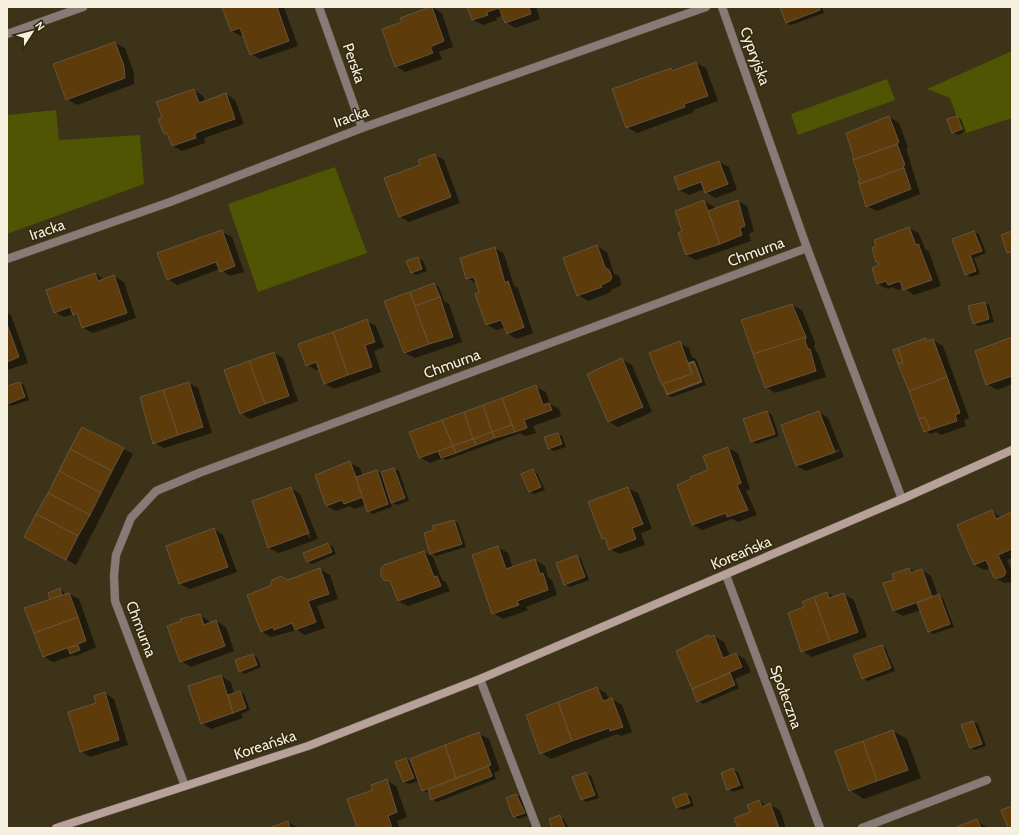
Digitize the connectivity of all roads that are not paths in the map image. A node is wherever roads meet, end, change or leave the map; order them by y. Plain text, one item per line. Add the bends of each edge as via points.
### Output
1 (83, 7) edge
2 (319, 7) edge
3 (706, 7) edge
4 (722, 7) edge
5 (7, 34) edge
6 (362, 128) junction
7 (807, 248) junction
8 (7, 259) edge
9 (1012, 450) edge
10 (902, 499) junction
11 (726, 575) junction
12 (480, 679) junction
13 (987, 780) dead end
14 (185, 786) junction
15 (56, 828) edge
16 (537, 828) edge
17 (820, 828) edge
18 (862, 828) edge

1 - 5 street
2 - 6 street, Perska
3 - 6 street, Iracka
4 - 7 street, Cypryjska
6 - 8 street, Iracka via 170,202
7 - 10 street, Chmurna
7 - 14 street, Chmurna via 206,470 156,491 131,518 116,555 115,601
9 - 10 street, Koreańska
10 - 11 street, Koreańska
11 - 12 street, Koreańska
11 - 17 street, Społeczna
12 - 14 street, Koreańska via 308,746
12 - 16 street
13 - 18 street
14 - 15 street, Koreańska

